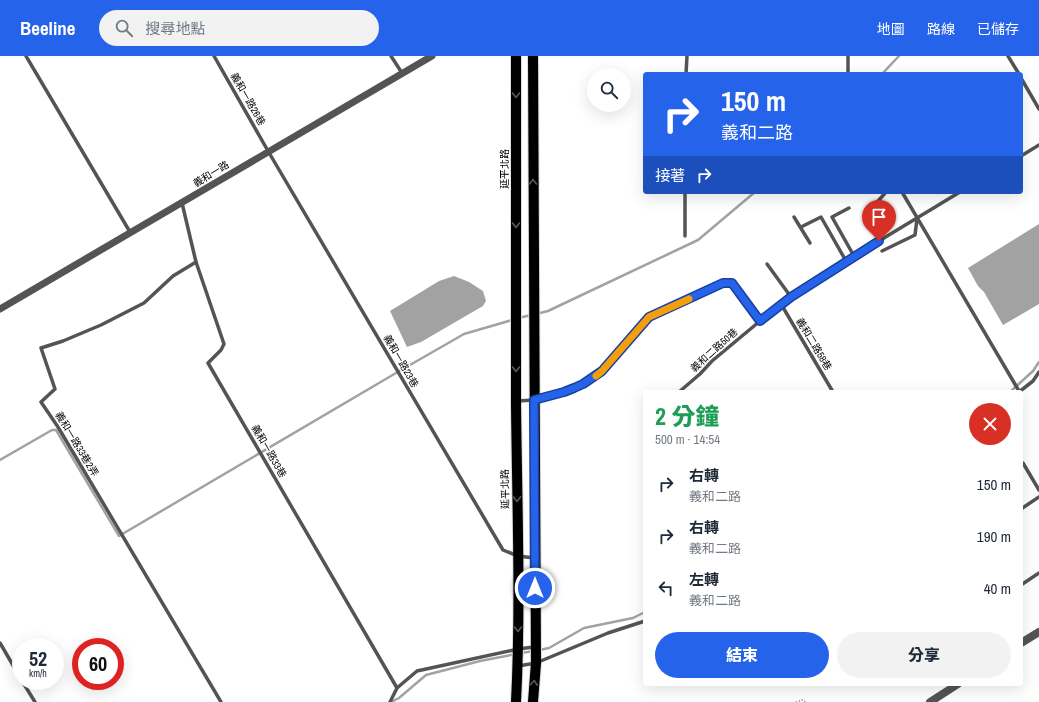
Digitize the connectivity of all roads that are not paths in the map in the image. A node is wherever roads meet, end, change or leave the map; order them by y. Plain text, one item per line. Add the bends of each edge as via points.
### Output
1 (26, 56) edge
2 (214, 56) edge
3 (391, 56) edge
4 (432, 56) edge
5 (516, 56) edge
6 (533, 56) edge
7 (687, 56) edge
8 (848, 56) edge
9 (1008, 56) edge
10 (686, 72) edge
11 (848, 72) edge
12 (1018, 72) edge
13 (402, 73) junction
14 (1023, 81) edge
15 (1039, 109) edge
16 (1039, 145) edge
17 (268, 151) junction
18 (1023, 155) edge
19 (685, 194) edge
20 (884, 194) edge
21 (903, 194) edge
22 (957, 194) edge
23 (182, 203) junction
24 (849, 208) dead end
25 (872, 208) dead end
26 (794, 217) dead end
27 (917, 218) junction
28 (801, 227) junction
29 (131, 233) junction
30 (684, 236) dead end
31 (810, 243) dead end
32 (882, 251) dead end
33 (854, 256) junction
34 (846, 261) junction
35 (196, 262) junction
36 (767, 264) dead end
37 (791, 297) junction
38 (781, 304) junction
39 (0, 309) edge
40 (760, 321) junction
41 (1039, 372) edge
42 (681, 390) edge
43 (832, 390) edge
44 (1017, 390) edge
45 (1020, 390) edge
46 (534, 400) junction
47 (516, 401) junction
48 (1023, 463) dead end
49 (1039, 490) edge
50 (1039, 497) edge
51 (1023, 508) edge
52 (518, 556) junction
53 (534, 558) junction
54 (1039, 573) edge
55 (1023, 584) edge
56 (643, 622) edge
57 (1039, 632) edge
58 (1023, 642) edge
59 (0, 643) edge
60 (535, 647) junction
61 (518, 649) junction
62 (12, 663) edge
63 (536, 663) junction
64 (518, 666) junction
65 (955, 686) edge
66 (397, 688) junction
67 (28, 690) edge
68 (35, 702) edge
69 (221, 702) edge
70 (390, 702) edge
71 (516, 702) edge
72 (533, 702) edge
73 (930, 702) edge

1 - 29 lane
2 - 17 lane, 義和一路26巷
3 - 13 lane
4 - 13 street, 義和一路
5 -> 47 main road, 延平北路
46 -> 6 main road
7 - 10 lane
8 - 11 lane
9 - 12 lane
13 - 17 street, 義和一路
14 - 15 lane
16 - 18 lane
17 - 23 street, 義和一路
17 - 52 lane, 義和一路23巷 via 503,550
19 - 30 lane
20 - 25 lane
21 - 27 lane
22 - 27 lane, 義和二路50巷
23 - 29 street, 義和一路
23 - 35 lane, 義和一路33巷
24 - 33 lane via 832,217
26 - 28 lane
27 - 32 lane via 915,235
27 - 33 lane, 義和二路50巷
27 - 44 lane
28 - 31 lane
28 - 34 lane via 821,217
29 - 39 street, 義和一路
33 - 34 lane, 義和二路50巷
34 - 37 lane, 義和二路50巷
35 - 66 lane, 義和一路33巷 via 224,344 208,363
35 - 69 lane, 義和一路33巷2弄 via 173,276 144,303 101,325 41,348 54,390 41,402
36 - 37 lane
37 - 38 lane, 義和二路50巷
38 - 40 lane, 義和二路50巷
38 - 43 lane, 義和二路58巷
40 - 42 lane, 義和二路50巷
40 - 46 lane via 732,283 723,283 649,317 602,371 583,384
41 - 45 lane via 1033,382
46 - 47 lane
46 - 53 main road
47 -> 52 main road, 延平北路
48 - 49 lane
50 - 51 lane
52 - 53 lane, 義和一路23巷
52 -> 61 main road, 延平北路
53 - 60 main road
54 - 55 lane
56 - 63 lane via 608,633
57 - 58 street
59 - 62 lane
60 - 61 lane
60 - 63 main road
61 - 64 main road, 延平北路
61 - 66 lane via 418,671
63 - 64 lane
72 -> 63 main road
64 - 71 main road, 延平北路
65 - 73 street
66 - 70 lane
67 - 68 lane

